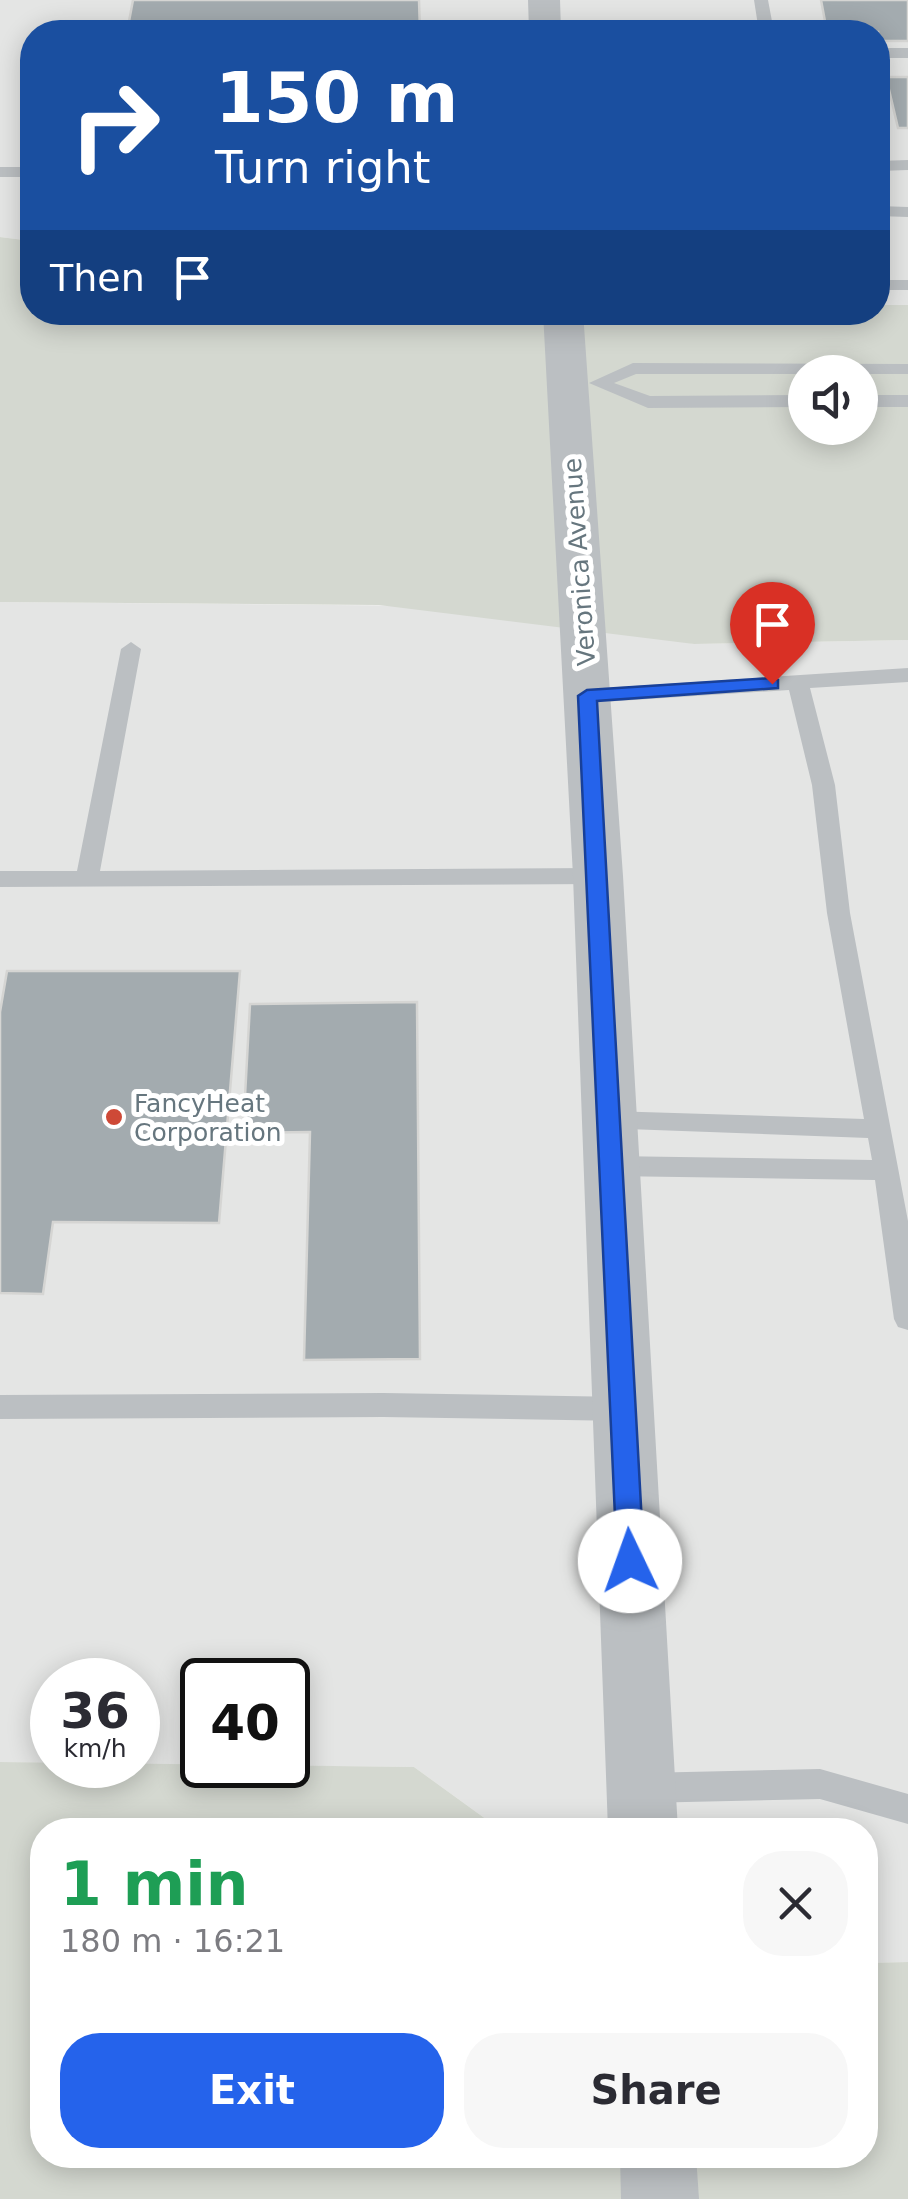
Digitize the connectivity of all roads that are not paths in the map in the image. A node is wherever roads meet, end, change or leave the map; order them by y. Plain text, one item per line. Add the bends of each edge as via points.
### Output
1 (567, 325) edge
2 (908, 370) edge
3 (583, 382) junction
4 (878, 401) edge
5 (908, 401) edge
6 (788, 402) edge
7 (131, 649) dead end
8 (908, 674) edge
9 (798, 682) junction
10 (587, 696) junction
11 (598, 876) junction
12 (88, 878) junction
13 (0, 879) edge
14 (878, 1130) junction
15 (610, 1144) junction
16 (883, 1170) junction
17 (908, 1318) edge
18 (0, 1407) edge
19 (623, 1409) junction
20 (642, 1809) edge
21 (908, 1809) edge
22 (659, 2168) edge
23 (660, 2199) edge

1 - 3 street, Veronica Avenue
2 - 3 lane via 634,368
3 - 6 lane via 648,402
3 - 10 street, Veronica Avenue
4 - 5 lane
7 - 12 lane
8 - 9 lane
9 - 10 lane
9 - 14 lane via 825,797 840,924
10 - 11 street, Veronica Avenue
11 - 12 lane
11 - 15 street, Veronica Avenue
12 - 13 lane
14 - 15 lane
14 - 16 lane
15 - 16 lane
15 - 19 street, Veronica Avenue
16 - 17 lane
18 - 19 lane
19 - 20 street, Veronica Avenue
20 - 21 lane via 820,1784
22 - 23 street

